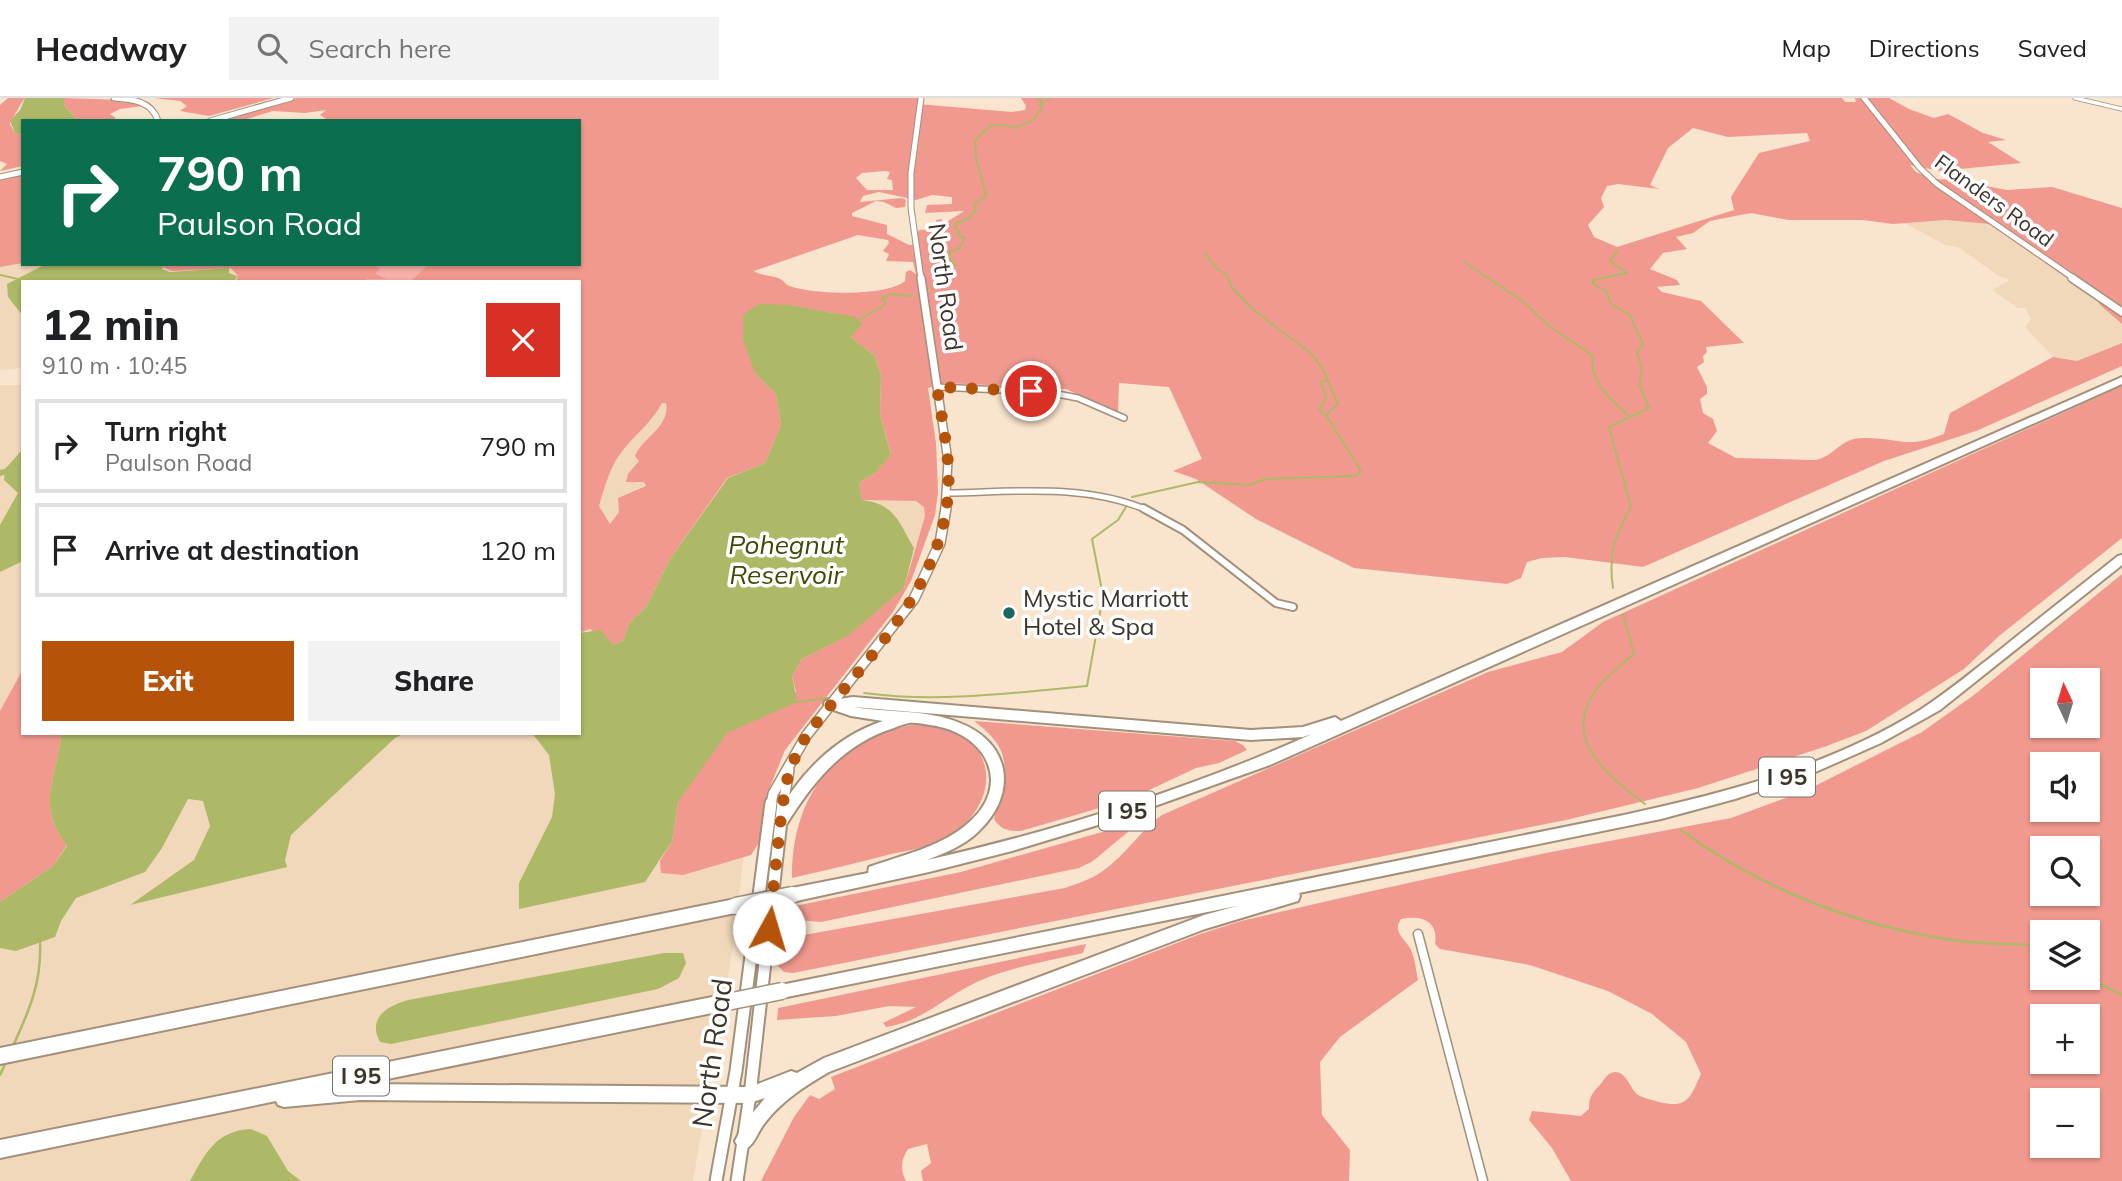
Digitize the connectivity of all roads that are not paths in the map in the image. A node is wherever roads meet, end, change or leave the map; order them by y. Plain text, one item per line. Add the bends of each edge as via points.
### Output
1 (114, 98) edge
2 (291, 98) edge
3 (921, 98) edge
4 (1864, 98) edge
5 (2075, 98) edge
6 (2122, 109) edge
7 (157, 119) edge
8 (217, 119) edge
9 (21, 172) edge
10 (0, 177) edge
11 (2122, 312) edge
12 (2122, 380) edge
13 (937, 387) junction
14 (1124, 418) dead end
15 (948, 493) junction
16 (2122, 559) edge
17 (1293, 607) dead end
18 (1447, 680) junction
19 (830, 704) junction
20 (914, 718) junction
21 (789, 770) junction
22 (780, 821) junction
23 (776, 863) junction
24 (761, 864) junction
25 (1396, 867) junction
26 (813, 891) junction
27 (792, 895) joint
28 (735, 906) joint
29 (1418, 934) dead end
30 (0, 1056) edge
31 (824, 1066) junction
32 (741, 1095) junction
33 (201, 1109) junction
34 (744, 1141) junction
35 (0, 1149) edge
36 (716, 1181) edge
37 (737, 1181) edge
38 (1483, 1181) edge

1 - 7 main road via 144,103
2 - 8 main road
3 - 13 main road, North Road via 911,208
4 - 11 main road, Flanders Road via 1937,184
5 - 6 street
9 - 10 main road
12 - 18 highway, I 95
13 - 14 street via 1056,393
13 - 15 main road, North Road
15 - 17 street via 1071,493 1129,502 1172,523 1276,603
15 - 19 main road, North Road via 940,542 914,599
16 - 25 highway, I 95 via 1951,695 1912,721 1816,767 1701,804
18 - 19 highway via 1328,725 1278,735 853,702
18 - 26 highway, I 95 via 1265,761 1130,810 975,855
19 - 20 highway via 847,712
19 - 21 main road, North Road via 806,736
20 - 22 highway via 880,727 828,756
20 - 26 highway via 938,720 980,739 998,771 998,788 990,808 976,828 951,844
21 - 22 main road, North Road
21 - 24 main road, North Road via 773,794
22 - 23 main road, North Road
23 - 24 main road
23 - 32 main road, North Road
24 - 32 main road, North Road
25 - 31 highway via 1204,922
25 - 33 highway, I 95, bridge
26 - 27 highway, I 95
27 - 28 highway, I 95, bridge
28 - 30 highway, I 95
29 - 38 street
31 - 32 highway
31 - 34 highway via 783,1090 758,1115
32 - 33 highway via 360,1092
32 - 34 main road, North Road
32 - 36 main road, North Road
33 - 35 highway, I 95
34 - 37 main road, North Road

